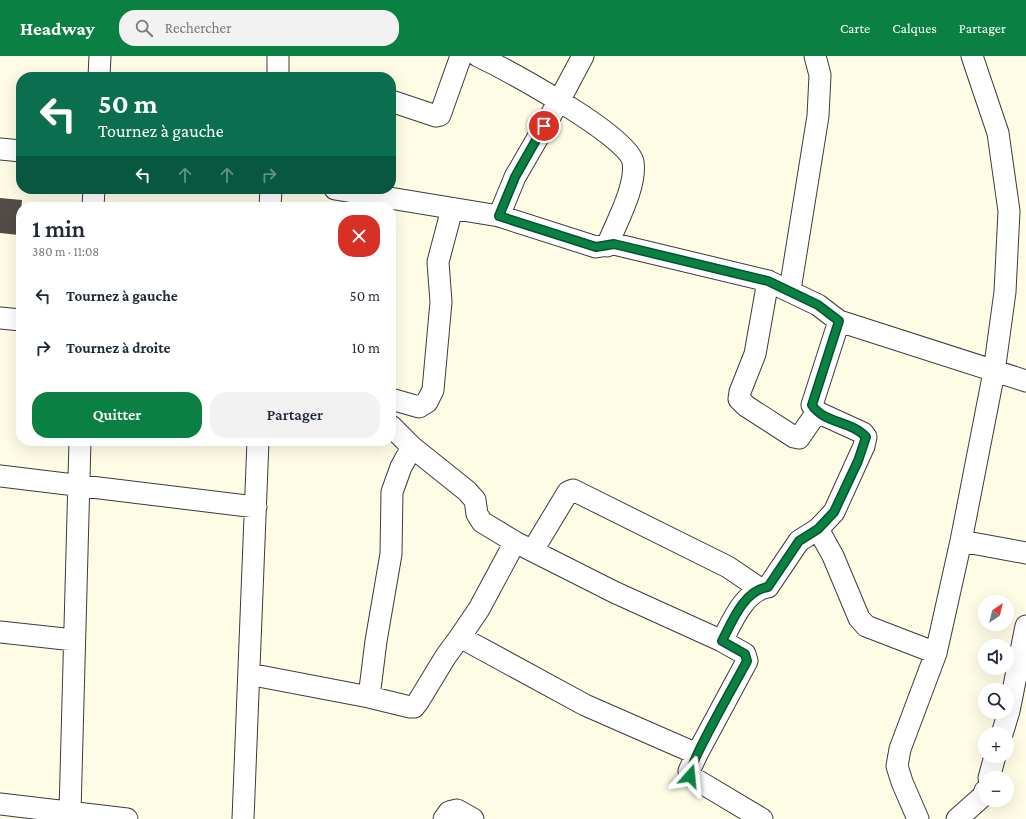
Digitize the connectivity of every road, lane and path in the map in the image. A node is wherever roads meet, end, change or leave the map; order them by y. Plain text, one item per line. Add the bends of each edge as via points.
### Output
1 (100, 56) edge
2 (461, 56) edge
3 (478, 56) edge
4 (583, 56) edge
5 (815, 56) edge
6 (972, 56) edge
7 (498, 61) edge
8 (99, 72) edge
9 (559, 101) junction
10 (396, 103) edge
11 (0, 149) edge
12 (16, 151) edge
13 (364, 194) edge
14 (452, 209) junction
15 (1017, 212) edge
16 (499, 216) junction
17 (607, 246) junction
18 (768, 281) junction
19 (790, 290) junction
20 (0, 318) edge
21 (16, 320) edge
22 (839, 321) junction
23 (994, 372) junction
24 (1026, 381) edge
25 (396, 400) edge
26 (817, 412) junction
27 (396, 431) edge
28 (80, 446) edge
29 (258, 446) edge
30 (412, 447) junction
31 (0, 476) edge
32 (78, 485) junction
33 (256, 507) junction
34 (818, 529) junction
35 (961, 541) junction
36 (515, 542) junction
37 (533, 550) junction
38 (1026, 553) edge
39 (759, 588) junction
40 (1026, 626) edge
41 (0, 632) edge
42 (460, 638) junction
43 (74, 640) junction
44 (722, 641) junction
45 (936, 653) junction
46 (249, 674) junction
47 (369, 697) junction
48 (1004, 727) edge
49 (697, 754) junction
50 (978, 800) edge
51 (0, 804) edge
52 (70, 812) junction
53 (127, 819) edge
54 (243, 819) edge
55 (444, 819) edge
56 (473, 819) edge
57 (762, 819) edge
58 (918, 819) edge
59 (957, 819) edge

1 - 8 street
2 - 10 street via 440,115 436,116
3 - 7 street
4 - 9 street
5 - 19 street via 820,74 818,116
6 - 15 street via 998,133
7 - 9 street
9 - 16 street via 515,177
9 - 17 street via 625,148 633,161 632,182
11 - 12 street
13 - 14 street
14 - 16 street
14 - 25 street via 438,262 441,302 433,390 427,402 419,407
15 - 23 street
16 - 17 street via 596,247
17 - 18 street via 614,244
18 - 19 street
18 - 26 street via 755,354 739,399 746,406 799,438
19 - 22 street via 818,305
20 - 21 street
22 - 23 street
22 - 26 street via 813,396 812,405
23 - 24 street
23 - 35 street
26 - 34 street via 866,437 843,495 834,512
27 - 30 street
28 - 32 street
29 - 33 street
30 - 36 street via 467,491 475,500 477,514 482,522
30 - 47 street via 400,467 392,492 391,554
31 - 32 street
32 - 33 street
32 - 43 street
33 - 46 street
34 - 39 street via 799,541 768,587
34 - 45 street via 833,556 859,618 866,626
35 - 38 street
35 - 45 street
36 - 37 street
36 - 42 street via 479,609
37 - 39 street via 568,492 573,490 728,566
37 - 44 street via 614,592
39 - 44 street via 746,599
40 - 48 street
41 - 43 street
42 - 47 street via 414,707
42 - 49 street via 585,704
43 - 52 street
44 - 49 street via 745,654 747,661
45 - 58 street via 900,750 897,766
46 - 47 street
46 - 54 street
49 - 57 street via 689,771 690,776
50 - 59 street
51 - 52 street
52 - 53 street
55 - 56 street via 449,812 457,810

